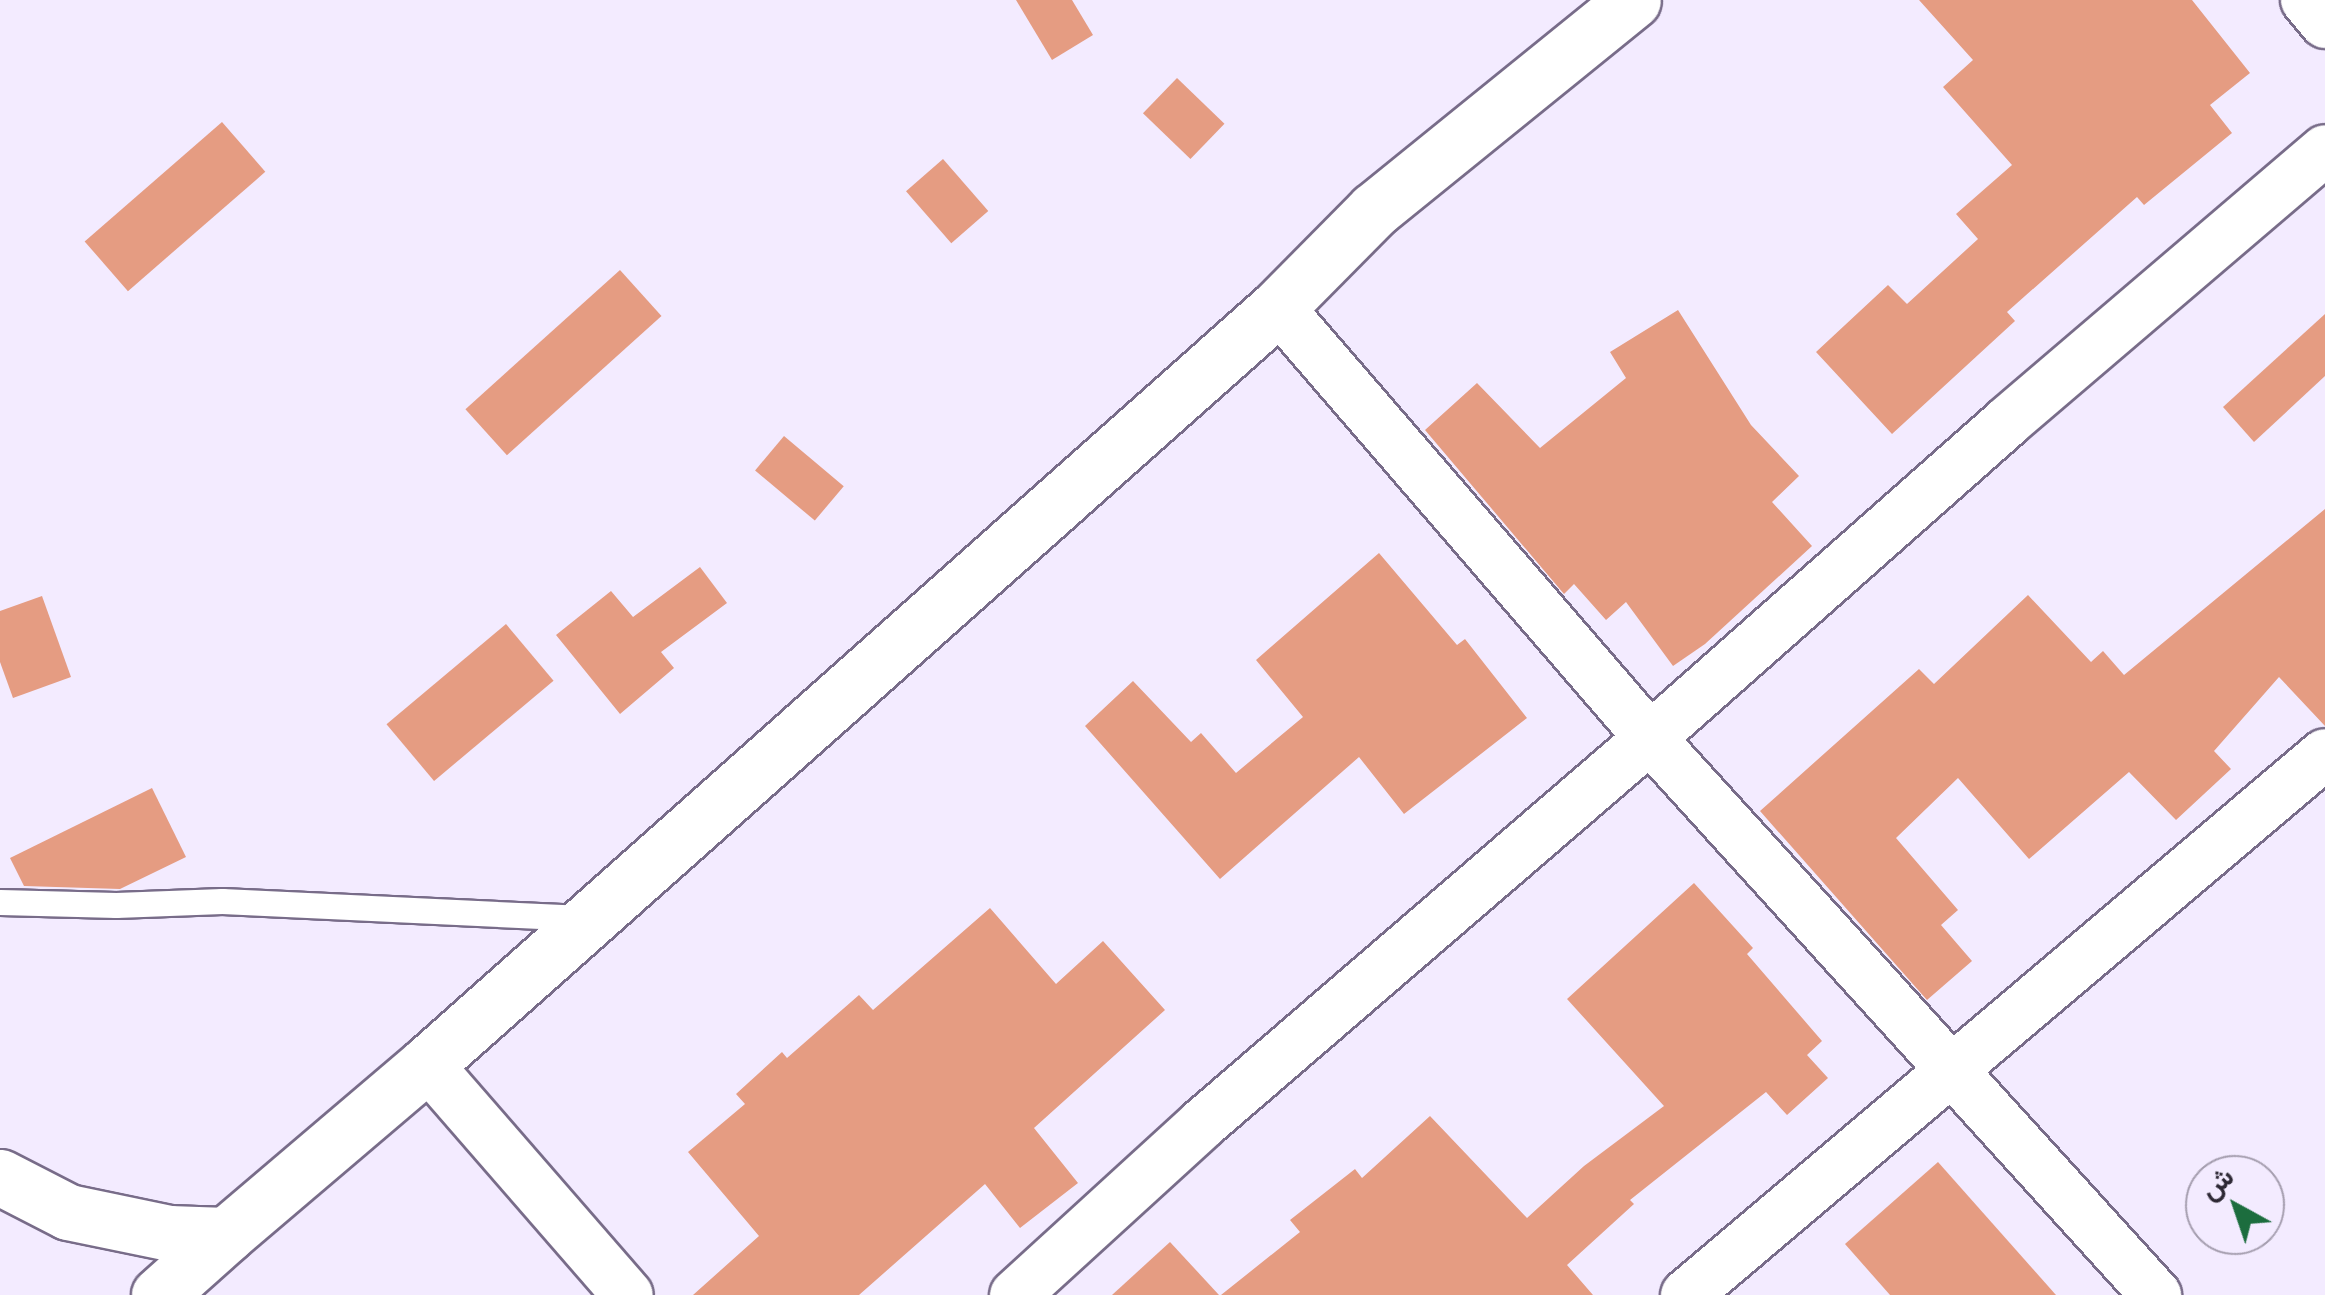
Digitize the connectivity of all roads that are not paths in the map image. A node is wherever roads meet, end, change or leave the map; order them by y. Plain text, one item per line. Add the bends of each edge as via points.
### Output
1 (1633, 0) edge
2 (2306, 0) edge
3 (2325, 23) edge
4 (2325, 150) edge
5 (1278, 307) junction
6 (1650, 738) junction
7 (2325, 754) edge
8 (0, 902) edge
9 (588, 918) junction
10 (427, 1064) junction
11 (1951, 1069) junction
12 (0, 1177) edge
13 (226, 1235) junction
14 (159, 1295) edge
15 (628, 1295) edge
16 (1015, 1295) edge
17 (1686, 1295) edge
18 (2156, 1295) edge

1 - 5 main road via 1374,210
2 - 3 street
4 - 6 street
5 - 6 street
5 - 9 main road
6 - 11 street
6 - 16 street via 1202,1124
7 - 11 street
8 - 9 lane via 222,901
9 - 10 main road
10 - 13 main road
10 - 15 street
11 - 17 street
11 - 18 street
12 - 13 main road via 68,1212 169,1232
13 - 14 main road

